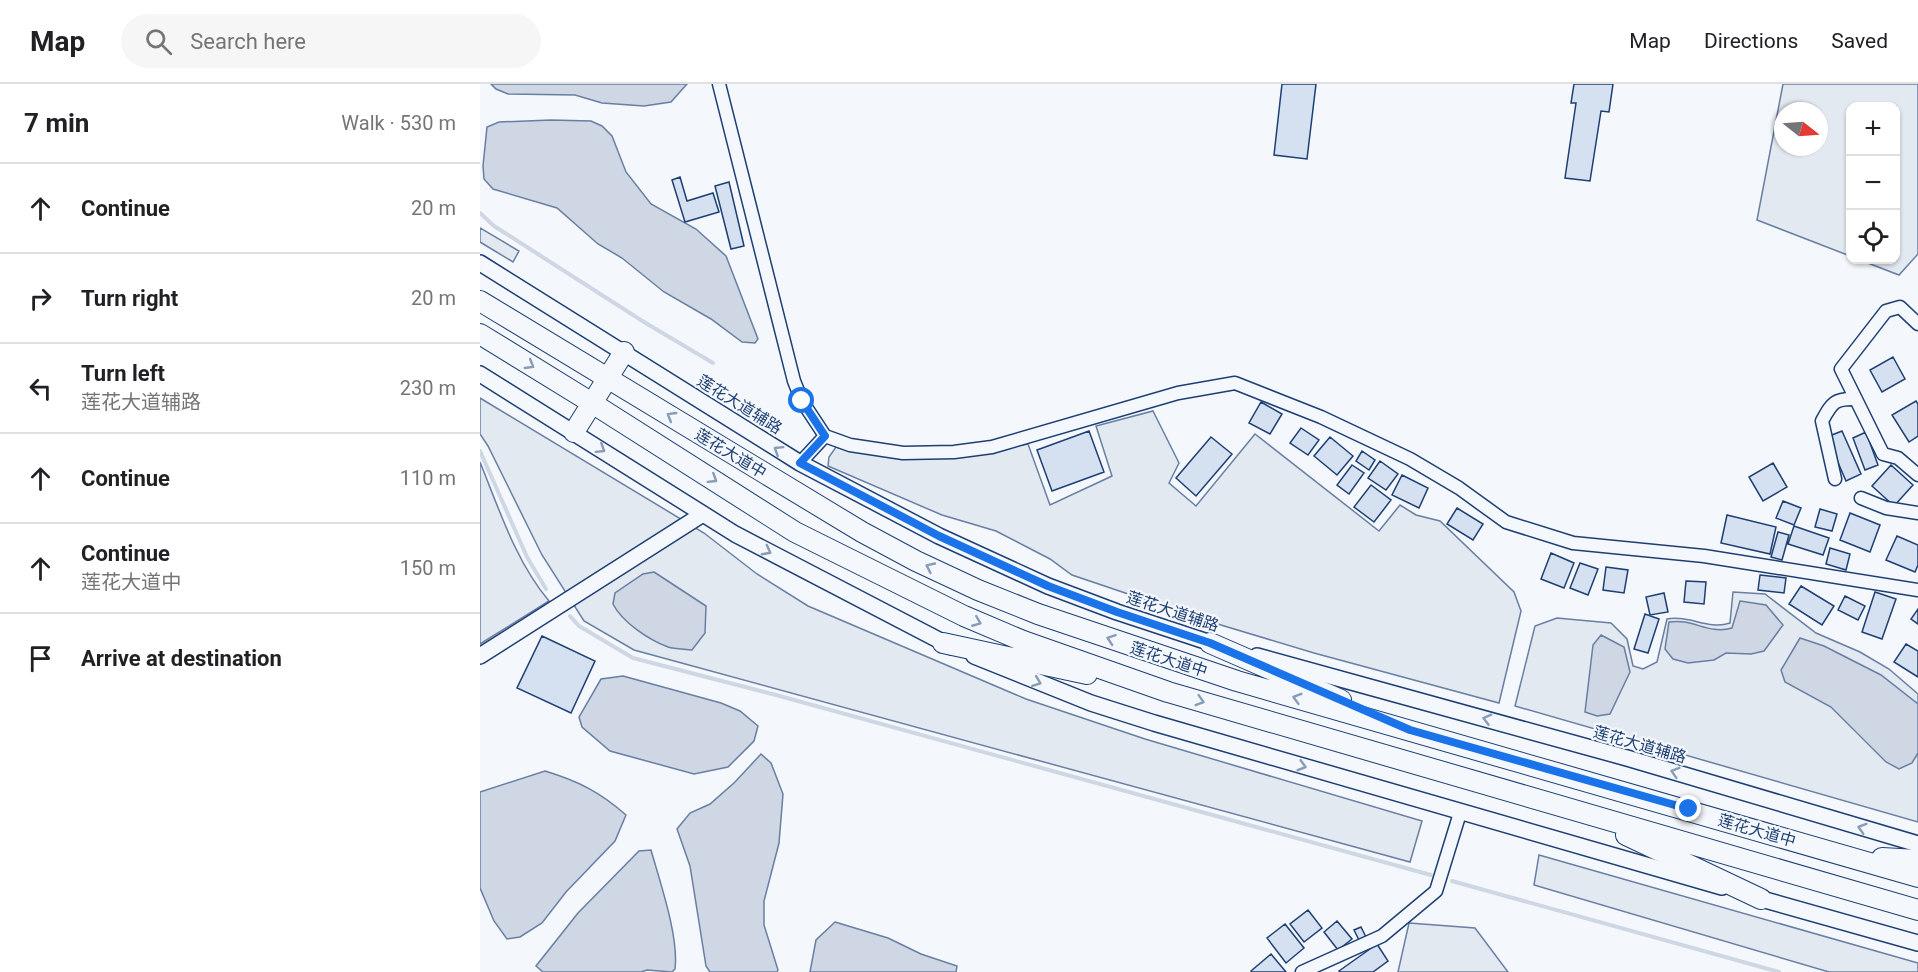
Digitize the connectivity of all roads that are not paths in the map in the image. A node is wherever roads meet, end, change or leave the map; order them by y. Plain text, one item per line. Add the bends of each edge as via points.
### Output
1 (719, 84) edge
2 (480, 263) edge
3 (480, 301) edge
4 (1918, 324) edge
5 (480, 334) edge
6 (624, 352) junction
7 (480, 374) edge
8 (608, 378) junction
9 (1856, 399) junction
10 (592, 403) junction
11 (574, 432) junction
12 (825, 436) junction
13 (800, 463) junction
14 (1918, 475) edge
15 (1835, 479) dead end
16 (1862, 498) dead end
17 (813, 502) junction
18 (1918, 513) edge
19 (704, 514) junction
20 (795, 532) junction
21 (1918, 590) edge
22 (943, 643) junction
23 (1210, 643) junction
24 (480, 656) edge
25 (1168, 692) junction
26 (1410, 730) junction
27 (1572, 809) junction
28 (1460, 813) junction
29 (1918, 844) edge
30 (1842, 855) junction
31 (1918, 860) edge
32 (1918, 876) edge
33 (1761, 899) junction
34 (1918, 910) edge
35 (1918, 943) edge
36 (1302, 972) edge

1 - 12 street via 794,381
2 - 6 street, 莲花大道辅路
3 - 8 main road, 莲花大道中
4 - 9 street via 1900,307 1886,311 1841,369
5 -> 10 main road, 莲花大道中
6 - 8 main road
13 -> 6 street, 莲花大道辅路
7 - 11 street
8 - 10 main road
17 -> 8 main road, 莲花大道中
9 - 14 street via 1883,454 1898,458
9 - 15 street via 1842,398 1832,404 1822,421
10 - 11 main road
10 -> 20 main road, 莲花大道中
11 -> 19 street
12 - 13 street
12 - 21 street via 850,445 903,453 954,452 992,447 1178,393 1235,383 1321,417 1410,459 1506,522 1573,543 1704,556
13 - 23 street, 莲花大道辅路 via 939,536 1028,577
16 - 18 street via 1886,508
17 - 20 main road
26 -> 17 main road, 莲花大道中 via 1237,681 1038,614 916,561
19 -> 22 street
19 - 24 street
20 -> 25 main road, 莲花大道中 via 964,616
22 - 25 main road
22 -> 28 street via 1091,703
23 - 26 main road
29 -> 23 street, 莲花大道辅路 via 1627,758
25 -> 27 main road, 莲花大道中
26 - 30 main road, 莲花大道中
27 - 33 main road
27 - 34 main road, 莲花大道中
28 - 33 street
28 - 36 street via 1436,891 1382,936
30 - 31 main road
30 - 32 main road, 莲花大道中
33 - 35 street

